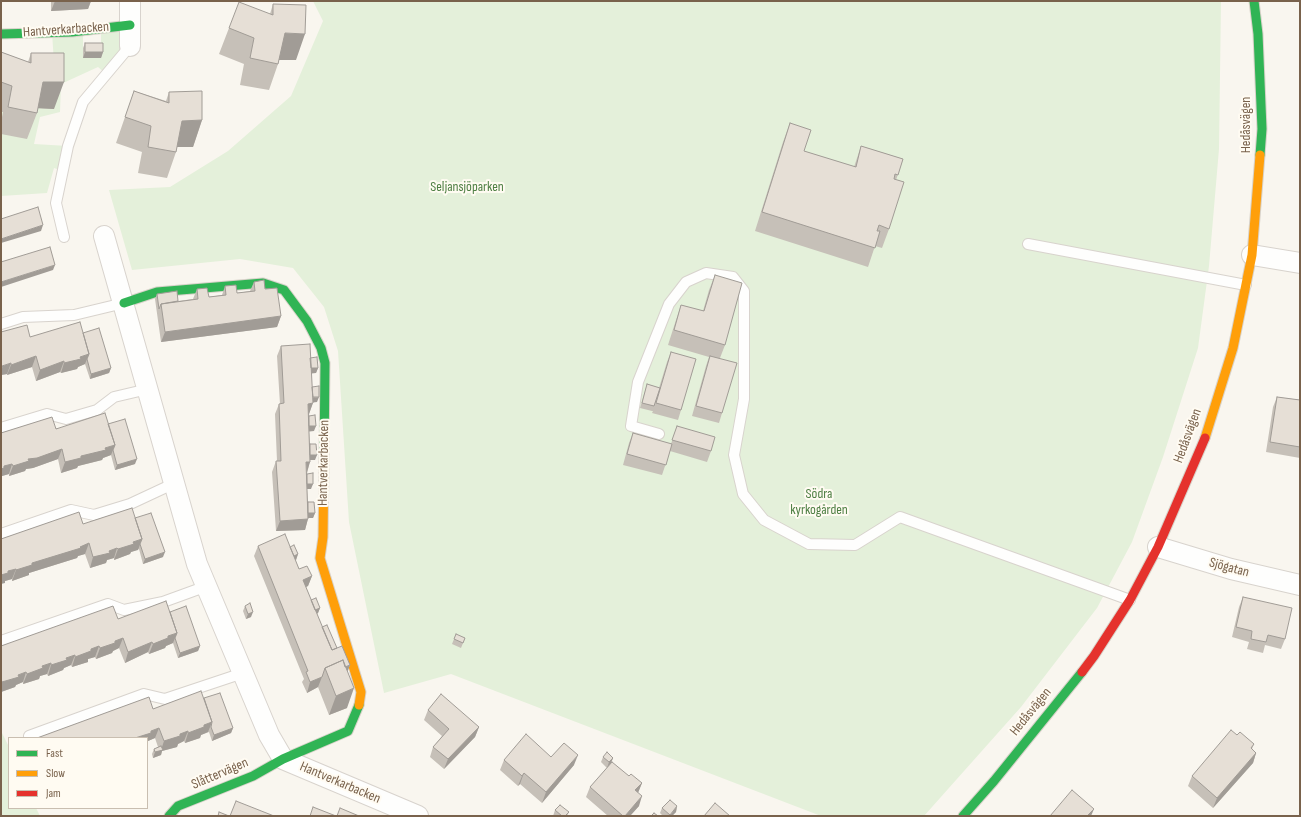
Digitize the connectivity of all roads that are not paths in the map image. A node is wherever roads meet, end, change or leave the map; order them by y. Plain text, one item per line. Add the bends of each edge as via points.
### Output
1 (130, 1) edge
2 (1254, 1) edge
3 (130, 25) junction
4 (1, 34) edge
5 (130, 46) joint
6 (104, 236) dead end
7 (64, 237) dead end
8 (1028, 244) dead end
9 (1252, 255) junction
10 (1300, 263) edge
11 (1246, 285) junction
12 (124, 303) junction
13 (1, 324) edge
14 (148, 389) junction
15 (1, 428) edge
16 (659, 434) dead end
17 (175, 483) junction
18 (1, 534) edge
19 (1158, 547) junction
20 (1300, 585) edge
21 (207, 586) junction
22 (1130, 600) junction
23 (1, 642) edge
24 (243, 673) junction
25 (28, 736) dead end
26 (284, 759) junction
27 (169, 816) edge
28 (418, 816) edge
29 (963, 816) edge

1 - 3 street, Hantverkarbacken
2 - 9 street, Hedåsvägen via 1262,129
3 - 4 street, Hantverkarbacken via 72,32
3 - 5 street, Hantverkarbacken
5 - 7 lane via 83,102 68,146 56,203
6 - 12 street, Hantverkarbacken
8 - 11 lane
9 - 10 street
9 - 11 street, Hedåsvägen
11 - 19 street, Hedåsvägen via 1232,348 1204,440
12 - 13 lane via 74,315 23,317
12 - 14 street, Hantverkarbacken
12 - 26 street, Hantverkarbacken via 157,292 263,283 284,290 321,348 325,363 325,389 323,537 320,558 361,692 359,708 348,731
14 - 15 lane via 114,397 97,410 66,419 46,414
14 - 17 street, Hantverkarbacken
16 - 22 lane via 631,426 638,382 669,304 686,282 706,273 733,278 744,291 744,399 734,455 744,494 764,520 809,544 855,546 900,517
17 - 18 lane via 130,504 94,515 71,510
17 - 21 street, Hantverkarbacken via 197,564
19 - 20 street, Sjögatan via 1231,570
19 - 22 street, Hedåsvägen
21 - 23 lane via 163,602 124,610 108,604
21 - 24 street, Hantverkarbacken
22 - 29 street, Hedåsvägen via 1094,656
24 - 25 lane via 165,699 144,694
24 - 26 street, Hantverkarbacken via 269,735
26 - 27 street, Slåttervägen via 253,776 178,806
26 - 28 street, Hantverkarbacken

